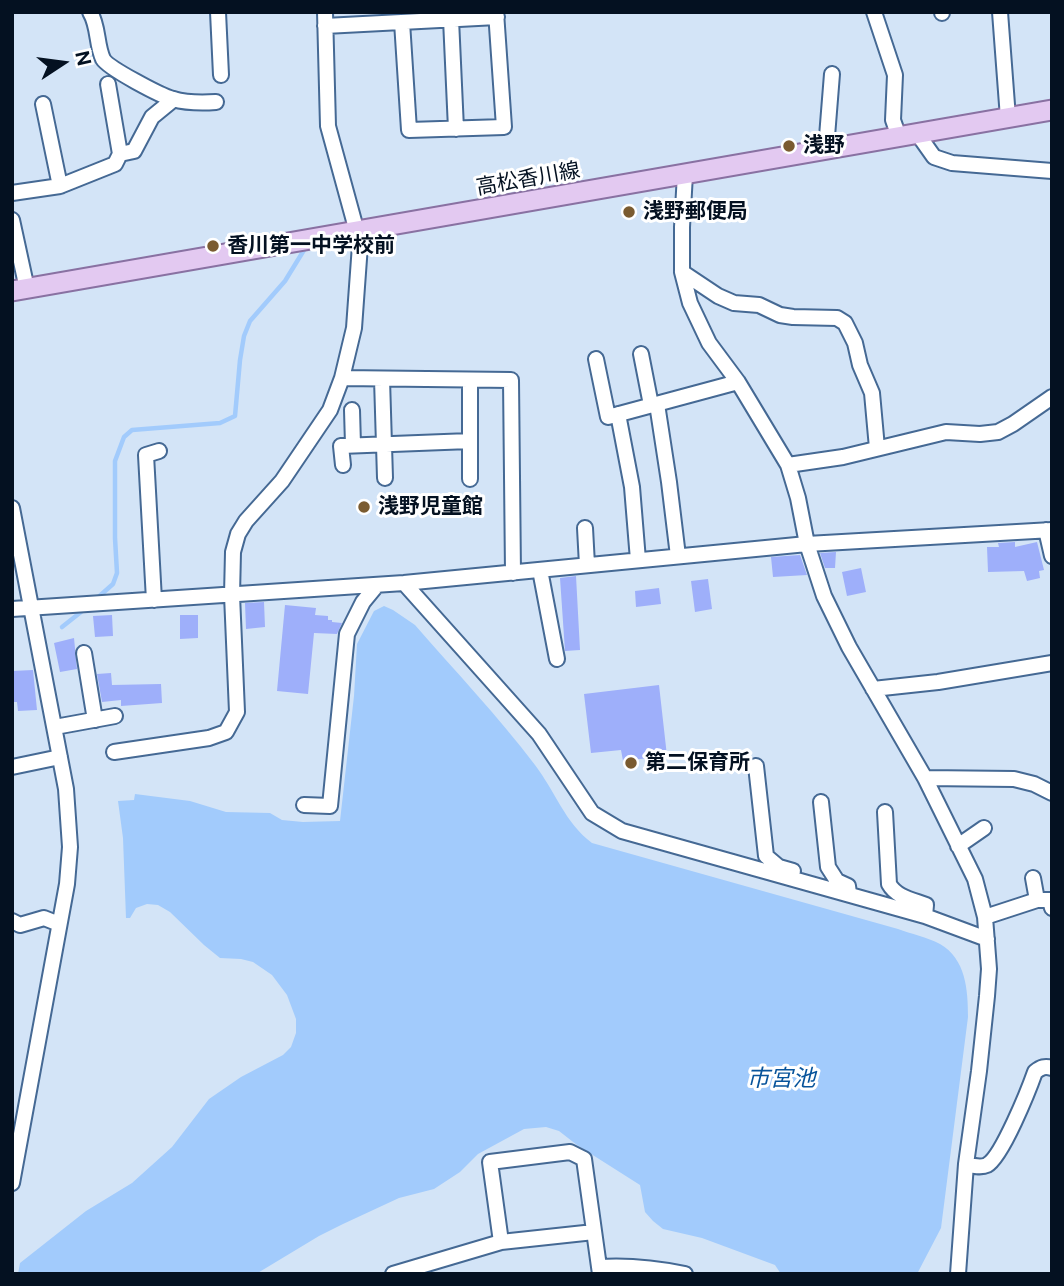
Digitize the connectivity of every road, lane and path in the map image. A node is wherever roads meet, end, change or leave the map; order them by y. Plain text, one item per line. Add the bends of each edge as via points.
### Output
1 (90, 12) edge
2 (218, 12) edge
3 (874, 12) edge
4 (1000, 12) edge
5 (496, 15) edge
6 (325, 19) edge
7 (451, 19) junction
8 (402, 22) junction
9 (832, 74) dead end
10 (221, 75) dead end
11 (108, 84) dead end
12 (174, 99) junction
13 (216, 102) dead end
14 (43, 104) dead end
15 (1052, 110) edge
16 (1008, 118) junction
17 (456, 129) junction
18 (908, 135) junction
19 (826, 149) junction
20 (120, 154) junction
21 (1052, 171) edge
22 (685, 174) junction
23 (60, 186) junction
24 (12, 193) edge
25 (12, 220) edge
26 (359, 231) junction
27 (682, 272) junction
28 (20, 290) edge
29 (640, 354) dead end
30 (596, 359) dead end
31 (342, 378) junction
32 (382, 379) junction
33 (470, 380) junction
34 (738, 382) junction
35 (1052, 397) edge
36 (654, 405) junction
37 (352, 410) dead end
38 (618, 414) junction
39 (470, 441) junction
40 (384, 444) junction
41 (353, 445) junction
42 (877, 448) junction
43 (159, 451) dead end
44 (343, 465) dead end
45 (788, 465) junction
46 (385, 478) dead end
47 (470, 479) dead end
48 (12, 508) edge
49 (585, 528) dead end
50 (1049, 530) edge
51 (807, 544) junction
52 (678, 556) junction
53 (1052, 556) edge
54 (638, 560) junction
55 (587, 565) junction
56 (541, 570) junction
57 (513, 573) junction
58 (404, 583) junction
59 (377, 585) junction
60 (232, 594) junction
61 (154, 600) junction
62 (30, 608) junction
63 (12, 609) edge
64 (84, 653) dead end
65 (557, 659) dead end
66 (1052, 663) edge
67 (873, 689) junction
68 (115, 716) dead end
69 (95, 720) junction
70 (55, 727) junction
71 (114, 752) dead end
72 (60, 757) junction
73 (756, 766) dead end
74 (12, 767) edge
75 (925, 778) junction
76 (1052, 793) edge
77 (821, 802) dead end
78 (304, 805) dead end
79 (886, 812) dead end
80 (984, 828) dead end
81 (958, 846) junction
82 (1033, 878) dead end
83 (794, 879) junction
84 (849, 895) junction
85 (1037, 900) junction
86 (1052, 908) edge
87 (925, 916) junction
88 (985, 917) junction
89 (12, 921) edge
90 (60, 923) junction
91 (987, 939) junction
92 (1052, 1068) edge
93 (966, 1164) junction
94 (12, 1183) edge
95 (594, 1232) junction
96 (501, 1242) junction
97 (599, 1270) edge
98 (393, 1274) edge
99 (685, 1274) edge
100 (958, 1274) edge

1 - 12 street via 104,62
2 - 10 street
3 - 18 street via 895,75 893,120
4 - 16 street
5 - 7 street
5 - 17 street via 504,127
6 - 8 street
6 - 26 street via 328,126
7 - 8 street
7 - 17 street
8 - 17 street via 409,130
9 - 19 street
11 - 20 street
12 - 13 street
12 - 20 street via 152,117 134,151
14 - 23 street
15 - 16 main road, 高松香川線
16 - 18 main road, 高松香川線
18 - 19 main road, 高松香川線
18 - 21 street via 934,157 952,163
19 - 22 main road, 高松香川線
20 - 23 street via 115,164
22 - 26 main road, 高松香川線
22 - 27 street
23 - 24 street
25 - 28 street
26 - 28 main road, 高松香川線
26 - 31 street via 354,328
27 - 34 street via 690,303 709,343
27 - 42 street via 734,303 759,305 780,315 837,318 845,323 872,393
29 - 36 street
30 - 38 street via 608,417
31 - 32 street
31 - 60 street via 330,410 282,481 238,534
32 - 33 street
32 - 40 street
33 - 39 street
33 - 57 street via 511,380
34 - 36 street
34 - 45 street
35 - 42 street via 998,432 946,432
36 - 38 street
36 - 52 street
37 - 41 street
38 - 54 street via 632,486
39 - 40 street
39 - 47 street
40 - 41 street
40 - 46 street
41 - 44 street via 341,446
42 - 45 street
43 - 61 street via 146,455
45 - 51 street
48 - 62 street
49 - 55 street
50 - 51 street
50 - 53 street
51 - 52 street
51 - 67 street via 824,596
52 - 54 street
54 - 55 street
55 - 56 street
56 - 57 street
56 - 65 street
57 - 58 street
58 - 59 street
58 - 83 street via 539,734 592,813 622,831
59 - 60 street
59 - 78 street via 347,634 330,806
60 - 61 street
60 - 71 street via 237,712 226,732
61 - 62 street
62 - 63 street
62 - 70 street
64 - 69 street
66 - 67 street
67 - 75 street
68 - 69 street
69 - 70 street
70 - 72 street
72 - 74 street
72 - 90 street via 70,847
73 - 83 street via 766,856 793,871
75 - 76 street via 1014,779
75 - 81 street
77 - 84 street via 828,867 837,881 848,886
79 - 87 street via 889,884 908,899 926,905
80 - 81 street
81 - 88 street via 975,879
82 - 85 street
83 - 84 street
84 - 87 street
85 - 86 street via 1050,900
85 - 88 street
87 - 91 street
88 - 91 street
89 - 90 street via 20,925 44,918
90 - 94 street
91 - 93 street via 987,996
92 - 93 street via 1045,1066 1035,1072 993,1161 982,1167
93 - 100 street
95 - 96 street
95 - 96 street via 584,1159 570,1152 490,1162
95 - 97 street
96 - 98 street
97 - 99 street via 631,1265

